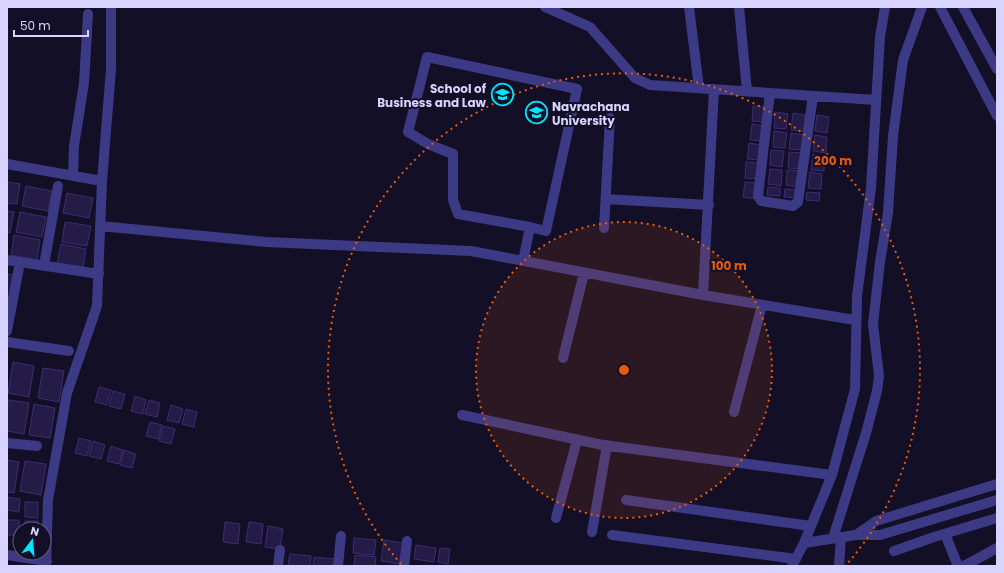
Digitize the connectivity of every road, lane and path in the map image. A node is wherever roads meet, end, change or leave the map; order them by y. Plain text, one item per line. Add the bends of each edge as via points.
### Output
1 (110, 7) edge
2 (545, 7) edge
3 (689, 7) edge
4 (739, 7) edge
5 (885, 7) edge
6 (922, 7) edge
7 (940, 7) edge
8 (963, 7) edge
9 (88, 14) dead end
10 (997, 69) edge
11 (699, 88) junction
12 (714, 89) junction
13 (747, 91) junction
14 (770, 93) junction
15 (813, 96) junction
16 (876, 100) junction
17 (997, 116) edge
18 (610, 118) dead end
19 (7, 164) edge
20 (73, 175) junction
21 (102, 181) junction
22 (58, 186) dead end
23 (606, 199) junction
24 (709, 205) junction
25 (100, 226) junction
26 (530, 227) junction
27 (604, 228) dead end
28 (7, 260) edge
29 (524, 261) junction
30 (20, 262) junction
31 (44, 265) junction
32 (584, 273) junction
33 (99, 274) junction
34 (702, 295) junction
35 (762, 305) junction
36 (855, 320) junction
37 (7, 331) edge
38 (7, 342) edge
39 (68, 351) dead end
40 (563, 358) dead end
41 (734, 412) dead end
42 (462, 415) dead end
43 (577, 440) junction
44 (7, 443) edge
45 (607, 445) junction
46 (37, 446) dead end
47 (832, 475) junction
48 (997, 484) edge
49 (955, 497) junction
50 (626, 500) dead end
51 (997, 500) edge
52 (959, 512) junction
53 (556, 518) dead end
54 (997, 518) edge
55 (811, 526) junction
56 (963, 529) junction
57 (592, 532) dead end
58 (945, 534) junction
59 (612, 535) dead end
60 (856, 535) junction
61 (341, 536) dead end
62 (837, 538) junction
63 (407, 541) dead end
64 (804, 542) junction
65 (997, 548) edge
66 (280, 550) dead end
67 (894, 551) dead end
68 (7, 555) edge
69 (794, 562) edge
70 (47, 564) edge
71 (840, 564) edge
72 (278, 566) edge
73 (338, 566) edge
74 (404, 566) edge
75 (958, 566) edge
76 (964, 566) edge

1 - 21 street via 111,69
2 - 11 street via 590,28 642,83 659,87
3 - 11 street
4 - 13 street
5 - 16 street via 880,37
6 - 62 street via 903,60 893,136 888,212 873,324 879,376 877,391
7 - 17 street
8 - 10 street
9 - 20 street via 84,83 74,146
11 - 12 street
12 - 13 street
12 - 24 street
13 - 14 street
14 - 15 street
14 - 15 street via 758,196 762,201 794,206 798,202
15 - 16 street
16 - 36 street via 871,188
18 - 23 street
19 - 20 street
20 - 21 street
21 - 25 street
22 - 31 street
23 - 24 street
23 - 27 street
24 - 34 street
25 - 29 street via 266,242 471,252
25 - 33 street
26 - 26 street via 458,214 453,200 453,154 408,132 427,57 577,89 546,231
26 - 29 street
28 - 30 street
29 - 32 street
30 - 31 street
30 - 37 street
31 - 33 street
32 - 34 street
32 - 40 street
33 - 70 street via 97,306 67,393 48,500
34 - 35 street
35 - 36 street
35 - 41 street
36 - 47 street via 855,389
38 - 39 street
42 - 43 street
43 - 45 street
43 - 53 street
44 - 46 street
45 - 47 street
45 - 57 street
47 - 55 street
48 - 49 street
49 - 52 street
49 - 60 street via 876,521
50 - 55 street
51 - 52 street
52 - 56 street
52 - 60 street via 880,535
54 - 56 street
55 - 64 street
56 - 58 street
58 - 67 street
58 - 75 street
59 - 69 street
60 - 62 street
61 - 73 street
62 - 64 street
62 - 71 street
63 - 74 street
64 - 69 street
65 - 76 street
66 - 72 street
68 - 70 street

